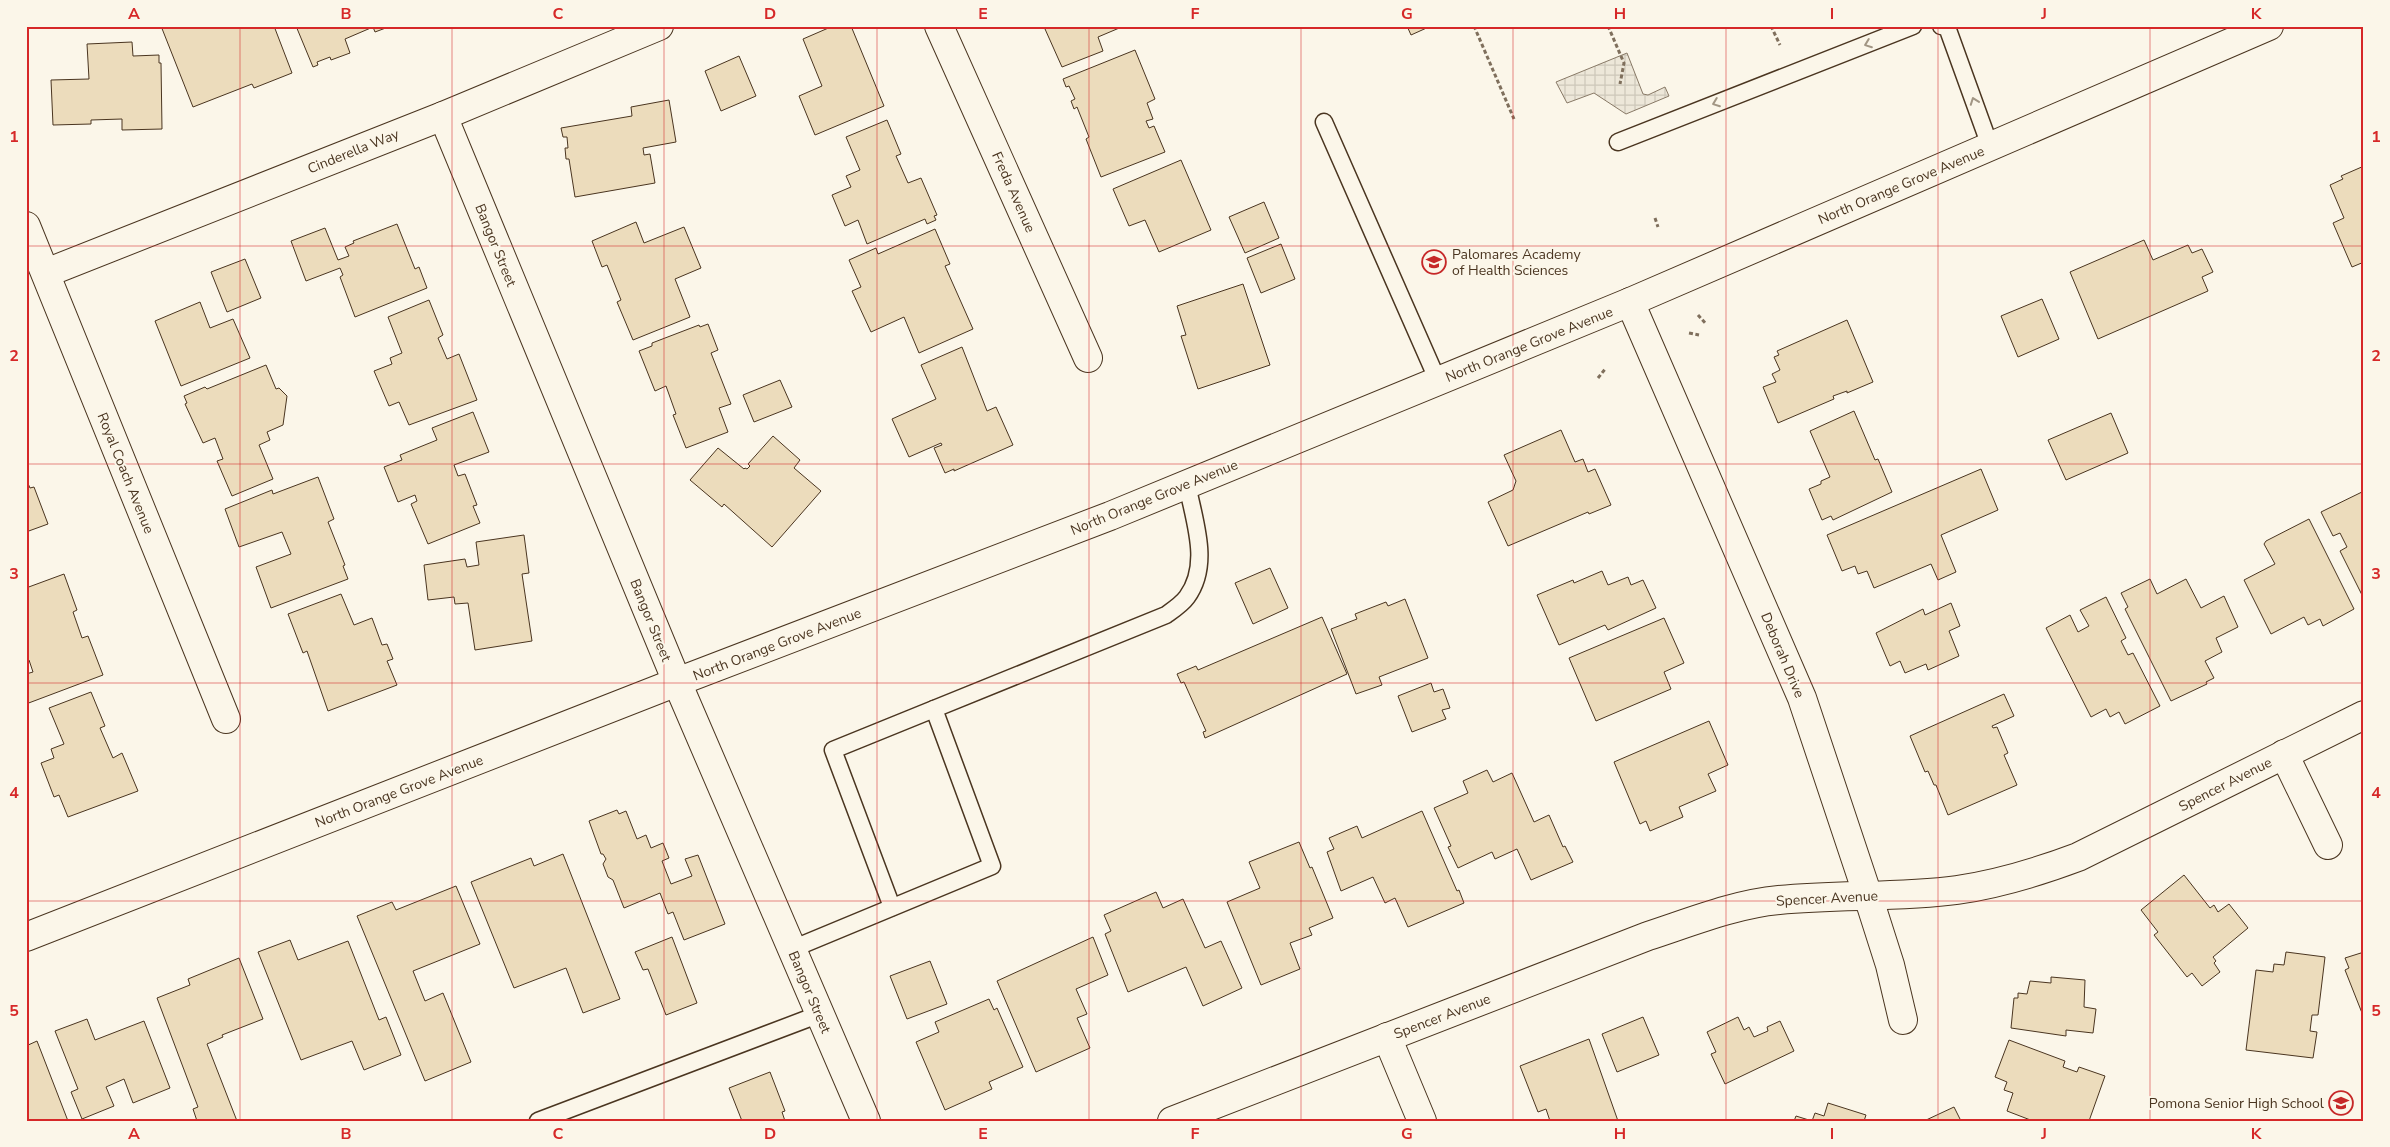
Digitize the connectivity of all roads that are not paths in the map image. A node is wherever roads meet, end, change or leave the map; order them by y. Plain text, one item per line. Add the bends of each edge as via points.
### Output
1 (659, 26) edge
2 (939, 26) edge
3 (1913, 26) edge
4 (2270, 26) edge
5 (1945, 27) edge
6 (443, 116) junction
7 (1324, 122) dead end
8 (1618, 142) dead end
9 (1990, 146) junction
10 (26, 226) edge
11 (46, 273) junction
12 (1630, 302) junction
13 (1088, 358) dead end
14 (1438, 381) junction
15 (1187, 484) junction
16 (677, 682) junction
17 (934, 709) junction
18 (2364, 715) edge
19 (226, 719) dead end
20 (2284, 754) junction
21 (2328, 845) dead end
22 (1868, 896) junction
23 (892, 907) junction
24 (26, 937) edge
25 (792, 949) junction
26 (820, 1014) junction
27 (1903, 1020) dead end
28 (1387, 1037) junction
29 (538, 1121) edge
30 (866, 1121) edge
31 (1172, 1121) edge
32 (1422, 1121) edge

1 - 6 street, Cinderella Way
2 - 13 street, Freda Avenue
3 -> 8 lane
4 - 9 street, North Orange Grove Avenue
9 -> 5 lane
6 - 11 street, Cinderella Way
6 - 16 street, Bangor Street
7 - 14 lane
9 - 12 street, North Orange Grove Avenue
10 - 11 street, Royal Coach Avenue
11 - 19 street, Royal Coach Avenue
12 - 14 street, North Orange Grove Avenue
12 - 22 street, Deborah Drive via 1802,698
14 - 15 street, North Orange Grove Avenue
15 - 16 street, North Orange Grove Avenue
15 - 17 lane via 1200,553 1199,575 1186,599 1166,615
16 - 24 street, North Orange Grove Avenue
16 - 25 street, Bangor Street
17 - 23 lane via 992,866
17 - 23 lane via 833,750
18 - 20 street, Spencer Avenue
20 - 21 street
20 - 22 street, Spencer Avenue via 2078,857 2038,872 1956,890
22 - 27 street, Deborah Drive
22 - 28 street, Spencer Avenue via 1778,900 1714,913
23 - 25 lane
25 - 26 street, Bangor Street
26 - 29 lane
26 - 30 street, Bangor Street
28 - 31 street, Spencer Avenue
28 - 32 street

